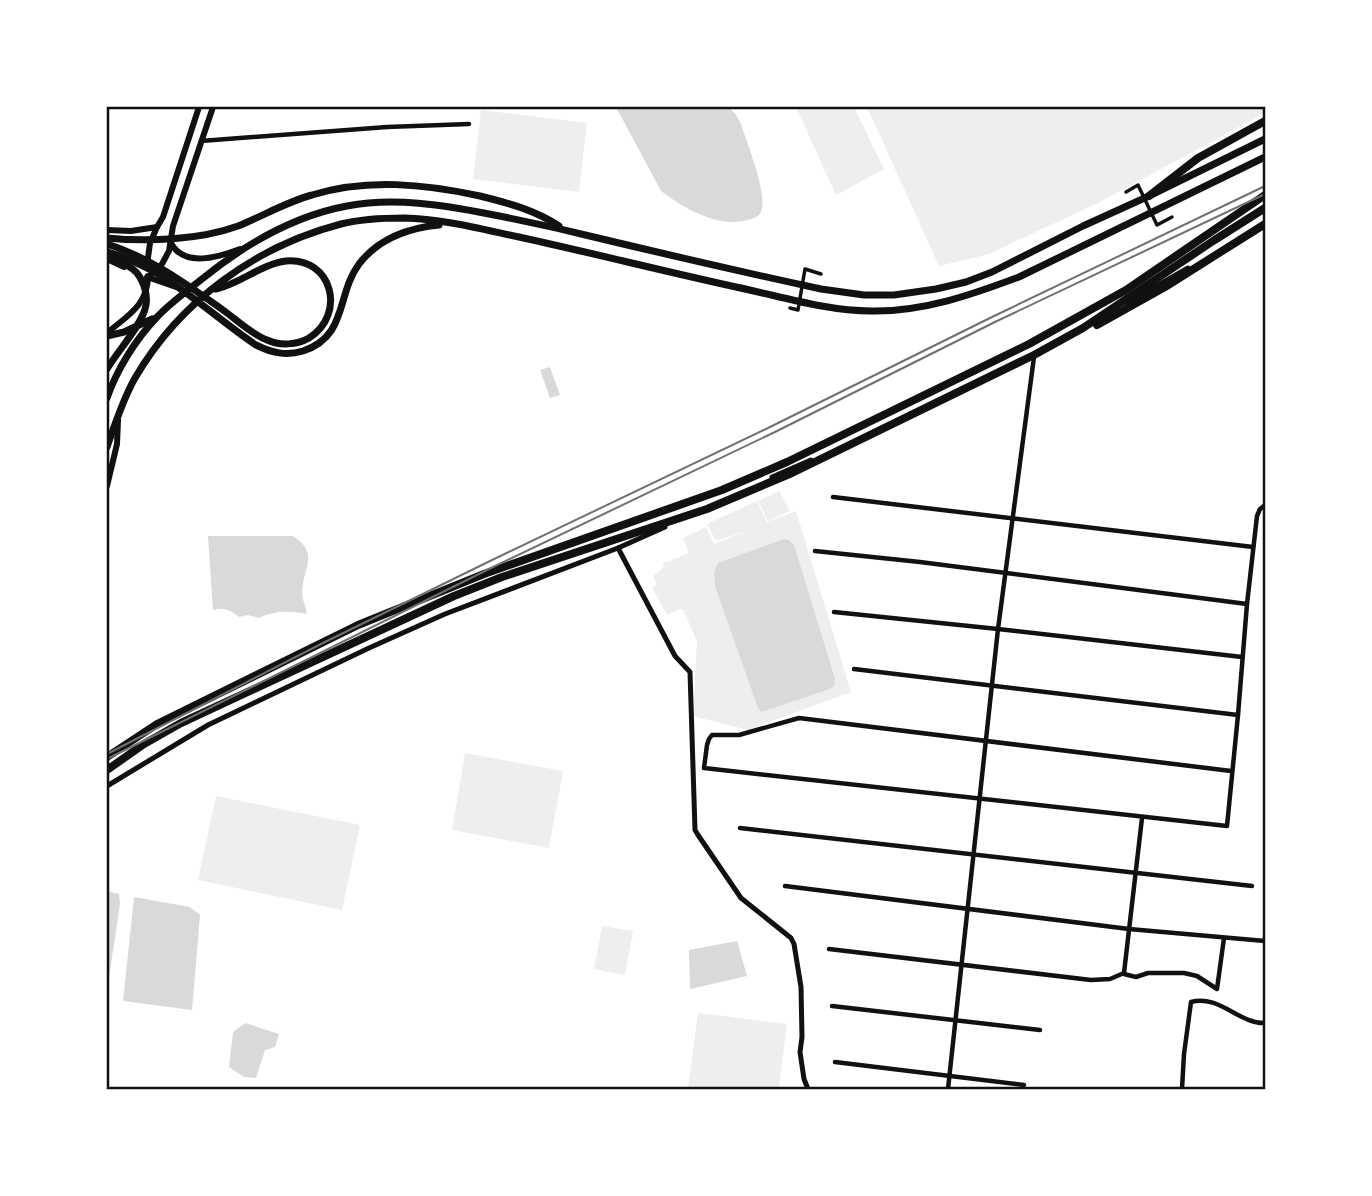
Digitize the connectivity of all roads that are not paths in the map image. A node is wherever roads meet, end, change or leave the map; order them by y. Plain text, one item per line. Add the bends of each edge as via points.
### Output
1 (199, 107) edge
2 (213, 107) edge
3 (1265, 121) edge
4 (469, 124) dead end
5 (1265, 139) edge
6 (200, 141) junction
7 (1265, 157) edge
8 (1126, 192) dead end
9 (1265, 195) edge
10 (1149, 197) junction
11 (1265, 208) edge
12 (1172, 217) dead end
13 (454, 223) junction
14 (1265, 226) edge
15 (157, 227) junction
16 (563, 229) junction
17 (107, 230) edge
18 (107, 238) edge
19 (170, 241) junction
20 (107, 244) edge
21 (244, 247) junction
22 (107, 255) edge
23 (691, 260) junction
24 (821, 274) dead end
25 (687, 276) junction
26 (148, 278) junction
27 (212, 290) junction
28 (187, 291) junction
29 (790, 308) dead end
30 (158, 317) junction
31 (1083, 328) junction
32 (107, 335) edge
33 (1034, 357) junction
34 (107, 369) edge
35 (107, 398) edge
36 (118, 418) junction
37 (107, 447) edge
38 (107, 486) edge
39 (833, 497) dead end
40 (1265, 505) edge
41 (1012, 518) junction
42 (1253, 547) junction
43 (618, 548) junction
44 (815, 551) dead end
45 (1006, 573) junction
46 (1247, 604) junction
47 (834, 612) dead end
48 (998, 629) junction
49 (1242, 657) junction
50 (854, 669) dead end
51 (991, 686) junction
52 (1238, 715) junction
53 (985, 740) junction
54 (107, 757) edge
55 (107, 770) edge
56 (1231, 771) junction
57 (107, 786) edge
58 (978, 799) junction
59 (1142, 818) junction
60 (740, 828) dead end
61 (974, 854) junction
62 (1136, 872) junction
63 (785, 886) dead end
64 (1252, 886) dead end
65 (967, 908) junction
66 (1129, 929) junction
67 (1224, 938) junction
68 (1265, 941) edge
69 (829, 949) dead end
70 (960, 965) junction
71 (1124, 974) junction
72 (832, 1006) dead end
73 (954, 1020) junction
74 (1265, 1023) edge
75 (1040, 1030) dead end
76 (835, 1062) dead end
77 (949, 1076) junction
78 (1024, 1085) dead end
79 (808, 1089) edge
80 (948, 1089) edge
81 (1182, 1089) edge

1 - 15 main road
2 - 6 main road
3 - 10 highway via 1198,158
4 - 6 street
5 - 10 highway
6 - 19 main road
7 - 25 highway via 1019,277 910,310 851,310
8 - 12 street via 1138,185 1157,225
9 - 54 highway via 1114,297 787,463 358,625 157,724
10 - 23 highway via 992,272 908,294 864,295 821,289
11 - 31 highway
13 - 22 highway via 404,231 365,257 351,278 330,334 297,353 273,353 256,345 151,270 125,257
13 - 25 highway
13 - 27 highway via 405,218 343,223 270,250
14 - 31 highway via 1165,287 1097,325
14 - 33 street
15 - 17 main road
15 - 26 main road via 147,258
16 - 18 highway via 537,213 444,188 373,185 311,195 222,230 184,237
16 - 21 highway via 439,204 373,202 315,214
16 - 23 highway
19 - 21 main road via 180,254 190,257 219,256
19 - 26 main road via 167,257
20 - 27 highway via 158,265 262,337 279,343 294,343 318,331 328,316 331,296 318,271 286,261
21 - 28 highway
22 - 26 main road
22 - 34 highway via 136,272 147,301
23 - 25 highway
24 - 29 street via 805,269 797,310
26 - 28 main road
26 - 32 main road via 144,298
27 - 36 highway via 156,347 134,380
28 - 30 highway
30 - 32 highway
30 - 35 highway via 127,357
31 - 55 highway via 792,473 707,509 454,596 181,723
33 - 41 street
33 - 43 street
36 - 37 highway
36 - 38 main road
39 - 41 street
40 - 42 street via 1257,516
41 - 42 street
41 - 45 street
42 - 46 street
43 - 57 street via 369,648 208,725
43 - 79 street via 675,656 690,672 695,830 741,898 791,938 802,987 800,1052
44 - 45 street
45 - 46 street
45 - 48 street
46 - 49 street
47 - 48 street
48 - 49 street
48 - 51 street
49 - 52 street
50 - 51 street
51 - 52 street
51 - 53 street
52 - 56 street
53 - 56 street
53 - 58 street
53 - 58 street via 799,718 739,735 712,736 704,768
56 - 59 street via 1227,826
58 - 59 street
58 - 61 street
59 - 62 street
60 - 61 street
61 - 62 street
61 - 65 street
62 - 64 street
62 - 66 street
63 - 65 street
65 - 66 street
65 - 70 street
66 - 67 street
66 - 71 street
67 - 68 street
67 - 71 street via 1217,989 1184,973
69 - 70 street
70 - 71 street via 1091,980
70 - 73 street
72 - 73 street
73 - 75 street
73 - 77 street
74 - 81 street via 1252,1022 1218,1004 1192,1003
76 - 77 street
77 - 78 street
77 - 80 street

